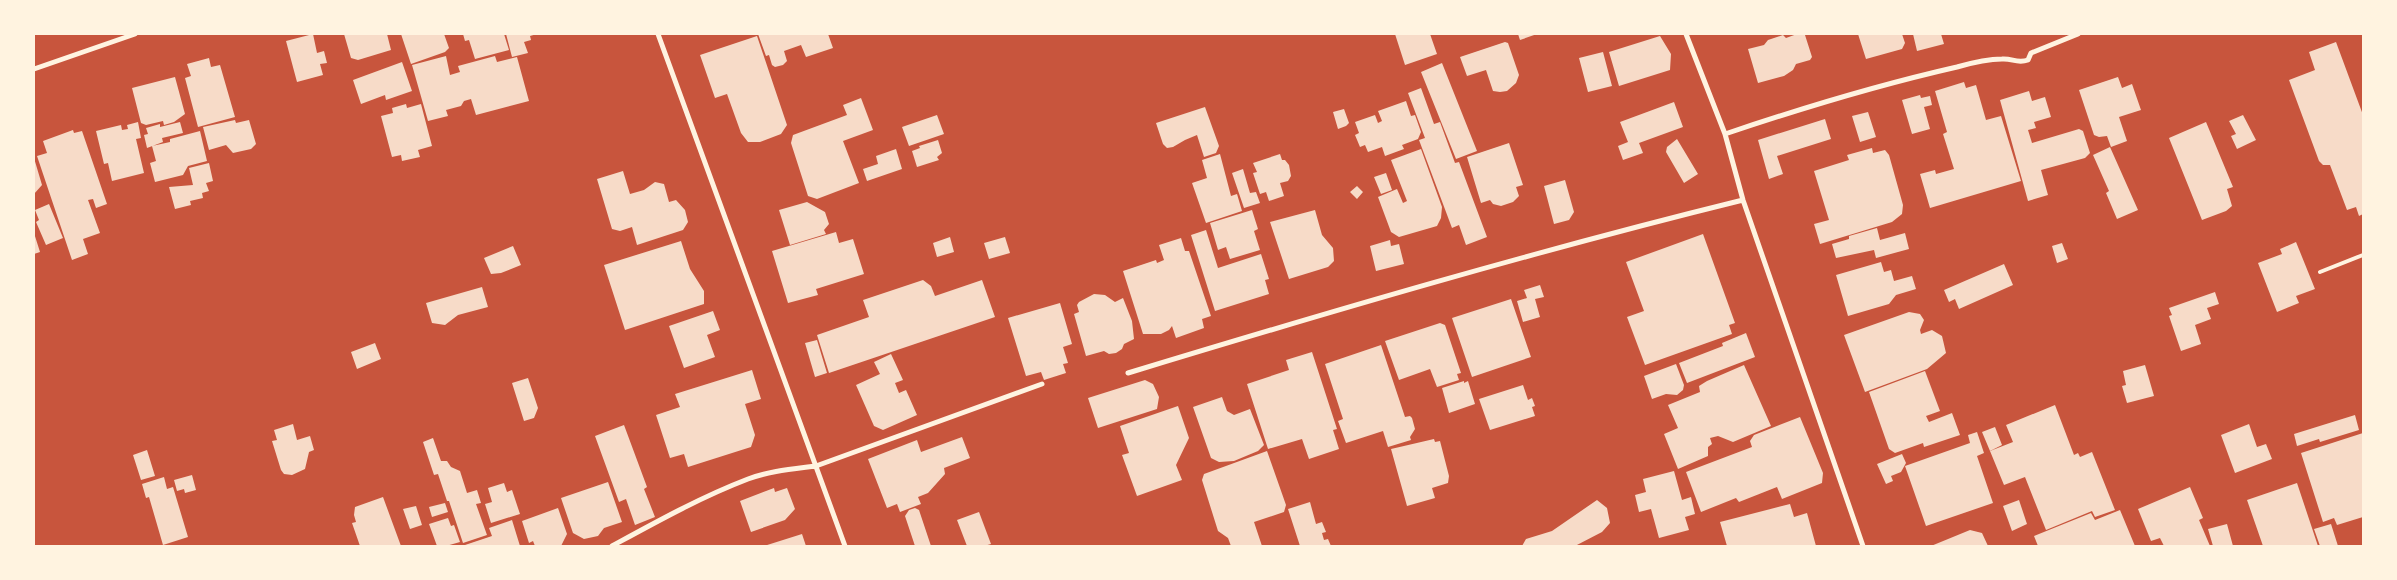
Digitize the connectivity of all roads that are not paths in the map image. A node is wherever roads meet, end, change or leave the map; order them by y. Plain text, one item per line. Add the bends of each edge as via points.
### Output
1 (135, 34) edge
2 (658, 34) edge
3 (1686, 34) edge
4 (2078, 34) edge
5 (34, 69) edge
6 (1725, 134) junction
7 (1743, 200) junction
8 (2363, 255) edge
9 (2320, 272) dead end
10 (1128, 373) dead end
11 (1042, 384) dead end
12 (816, 466) junction
13 (612, 546) edge
14 (845, 546) edge
15 (1863, 546) edge

1 - 5 street
2 - 12 street
3 - 6 street
4 - 6 street via 2031,53 2028,60 2020,63 2004,58 1980,61 1906,78 1812,104
6 - 7 street
7 - 10 street via 1321,314
7 - 15 street
8 - 9 lane
11 - 12 street
12 - 13 street via 749,479
12 - 14 street

